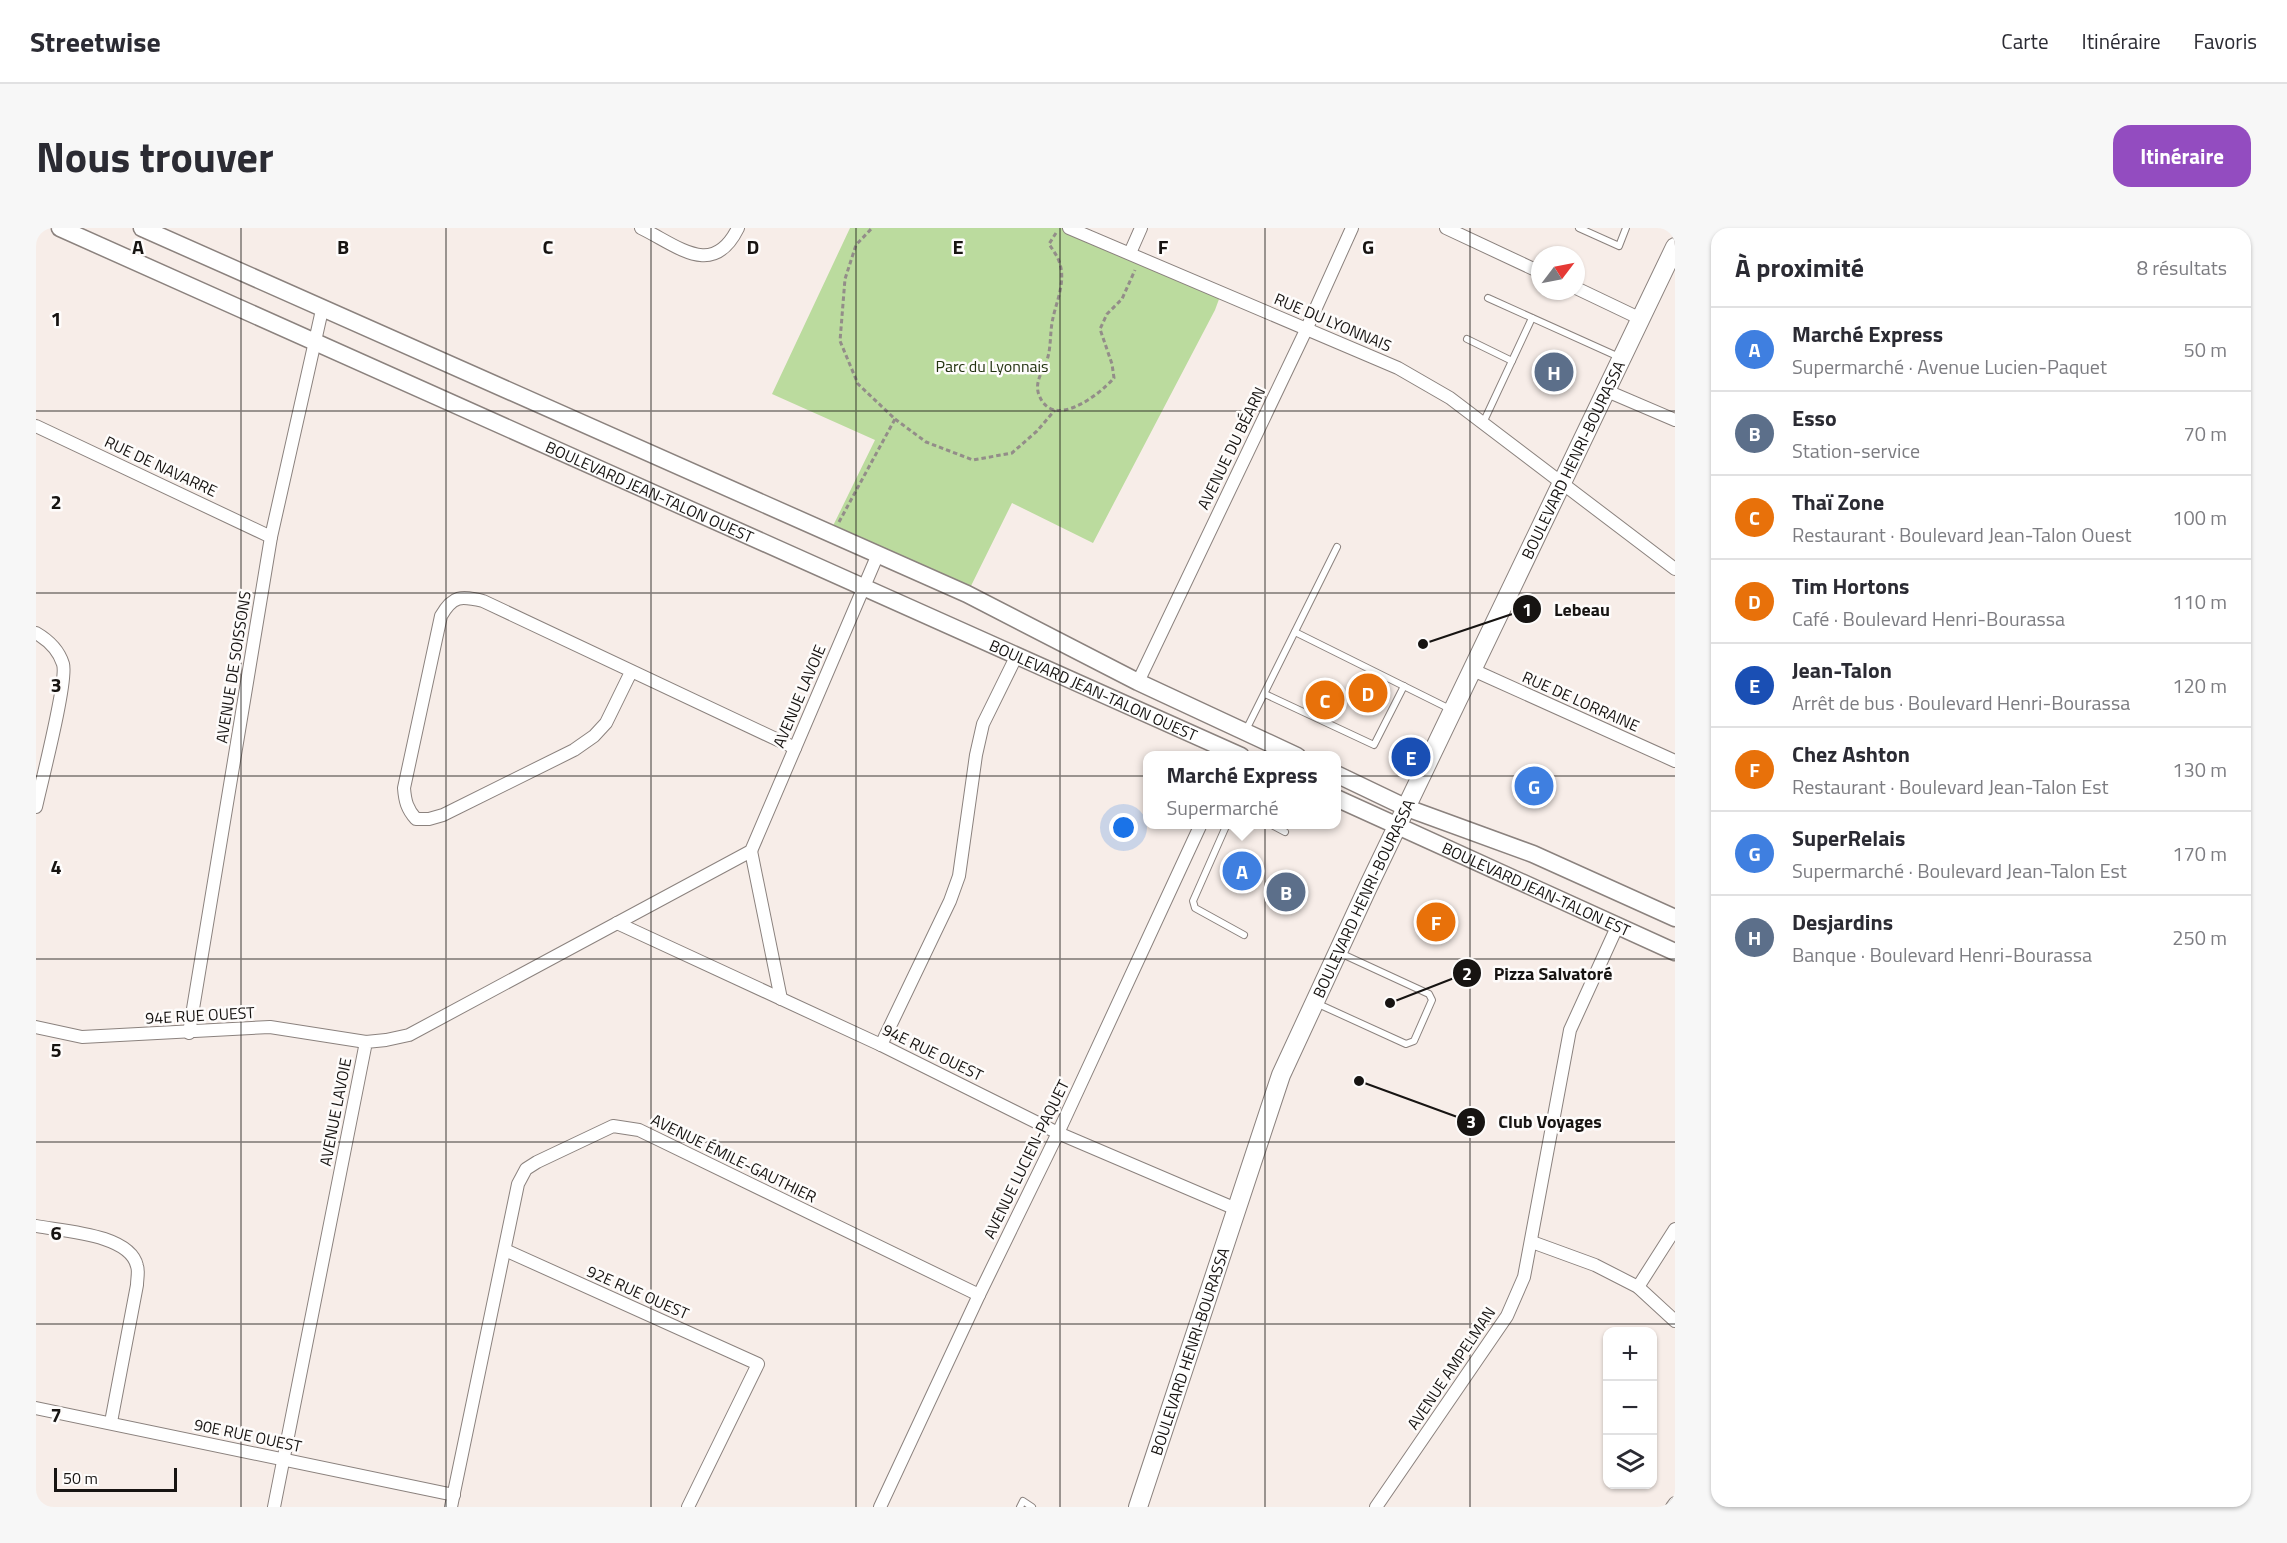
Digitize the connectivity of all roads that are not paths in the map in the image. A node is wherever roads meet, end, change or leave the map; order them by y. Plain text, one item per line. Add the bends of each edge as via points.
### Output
1 (60, 228) edge
2 (142, 228) edge
3 (641, 228) edge
4 (738, 228) edge
5 (1069, 228) edge
6 (1141, 228) edge
7 (1353, 228) edge
8 (1446, 228) edge
9 (1579, 228) edge
10 (1626, 228) edge
11 (1675, 247) edge
12 (1136, 255) junction
13 (1531, 268) edge
14 (1585, 292) edge
15 (1488, 298) dead end
16 (322, 310) junction
17 (1532, 318) junction
18 (1641, 318) junction
19 (1306, 330) junction
20 (1467, 339) dead end
21 (316, 343) junction
22 (1622, 358) junction
23 (1512, 361) junction
24 (1606, 391) junction
25 (1675, 420) edge
26 (1482, 423) junction
27 (36, 426) edge
28 (1562, 484) junction
29 (272, 537) junction
30 (1337, 548) dead end
31 (878, 554) junction
32 (1675, 569) edge
33 (864, 587) junction
34 (1295, 632) junction
35 (36, 633) edge
36 (1017, 655) junction
37 (1473, 670) junction
38 (631, 672) junction
39 (1138, 682) junction
40 (1404, 686) junction
41 (1265, 694) junction
42 (1454, 710) junction
43 (1245, 731) junction
44 (795, 748) junction
45 (1229, 751) edge
46 (1287, 751) edge
47 (1675, 761) edge
48 (1341, 776) edge
49 (1341, 800) edge
50 (36, 807) edge
51 (1407, 808) junction
52 (1399, 826) junction
53 (1198, 829) edge
54 (1225, 829) edge
55 (1279, 829) edge
56 (1285, 832) dead end
57 (751, 851) junction
58 (1675, 918) edge
59 (617, 923) junction
60 (1617, 927) junction
61 (1244, 935) dead end
62 (1338, 952) junction
63 (1675, 952) edge
64 (781, 999) junction
65 (1315, 1002) junction
66 (36, 1027) edge
67 (189, 1033) junction
68 (366, 1042) junction
69 (881, 1045) junction
70 (1058, 1133) junction
71 (1236, 1209) junction
72 (36, 1226) edge
73 (1675, 1229) edge
74 (1532, 1242) junction
75 (505, 1250) junction
76 (1638, 1287) junction
77 (979, 1295) junction
78 (1675, 1321) edge
79 (36, 1408) edge
80 (111, 1422) junction
81 (284, 1460) junction
82 (452, 1501) edge
83 (1675, 1503) edge
84 (274, 1507) edge
85 (688, 1507) edge
86 (880, 1507) edge
87 (1020, 1507) edge
88 (1032, 1507) edge
89 (1138, 1507) edge
90 (1376, 1507) edge
91 (1672, 1507) edge

1 - 21 street, BOULEVARD JEAN-TALON OUEST
2 - 16 street, BOULEVARD JEAN-TALON OUEST
3 - 4 street via 699,257 722,250
5 - 12 street, RUE DU LYONNAIS
6 - 12 street
7 - 19 street, AVENUE DU BÉARN
8 - 13 street
9 - 10 lane via 1619,246
11 - 18 main road, BOULEVARD HENRI-BOURASSA
12 - 19 street, RUE DU LYONNAIS
14 - 18 street
15 - 17 lane
16 - 21 street, AVENUE DE SOISSONS
16 - 31 street, BOULEVARD JEAN-TALON OUEST
17 - 22 lane
17 - 23 lane
18 - 22 main road, BOULEVARD HENRI-BOURASSA
19 - 26 street, RUE DU LYONNAIS via 1398,368 1450,398
19 - 39 street, AVENUE DU BÉARN
20 - 23 lane
21 - 29 street, AVENUE DE SOISSONS
21 - 33 street, BOULEVARD JEAN-TALON OUEST
22 - 24 main road, BOULEVARD HENRI-BOURASSA
23 - 26 lane
24 - 25 street
24 - 28 main road, BOULEVARD HENRI-BOURASSA
26 - 28 street, RUE DU LYONNAIS
27 - 29 street, RUE DE NAVARRE
28 - 32 street, RUE DU LYONNAIS
28 - 37 main road, BOULEVARD HENRI-BOURASSA
29 - 67 street, AVENUE DE SOISSONS
30 - 34 lane
31 - 33 street, AVENUE LAVOIE
31 - 39 street, BOULEVARD JEAN-TALON OUEST via 967,594
33 - 36 street, BOULEVARD JEAN-TALON OUEST
33 - 44 street, AVENUE LAVOIE
34 - 40 lane
34 - 41 lane
35 - 50 street via 55,649 64,666
36 - 45 street, BOULEVARD JEAN-TALON OUEST
36 - 69 street via 983,724 958,876 950,901
37 - 42 main road, BOULEVARD HENRI-BOURASSA
37 - 47 street, RUE DE LORRAINE
38 - 38 street via 483,601 456,598 441,616 404,788 409,811 416,819 443,814 574,750 606,723
38 - 44 street
39 - 43 street, BOULEVARD JEAN-TALON OUEST
40 - 41 lane via 1374,745
40 - 42 lane
41 - 43 lane
42 - 51 main road, BOULEVARD HENRI-BOURASSA
43 - 46 street, BOULEVARD JEAN-TALON OUEST
44 - 57 street, AVENUE LAVOIE
48 - 51 street
49 - 52 street
51 - 52 main road, BOULEVARD HENRI-BOURASSA
51 - 58 street, BOULEVARD JEAN-TALON EST via 1533,854
52 - 60 street, BOULEVARD JEAN-TALON EST
52 - 62 main road, BOULEVARD HENRI-BOURASSA
53 - 70 street, AVENUE LUCIEN-PAQUET
54 - 61 lane via 1193,901 1195,908
55 - 56 lane
57 - 59 street, AVENUE LAVOIE
57 - 64 street
59 - 64 street, 94E RUE OUEST
59 - 68 street, AVENUE LAVOIE via 409,1035
60 - 63 street, BOULEVARD JEAN-TALON EST
60 - 74 street, AVENUE AMPELMAN via 1570,1030
62 - 65 main road, BOULEVARD HENRI-BOURASSA
62 - 65 lane via 1429,994 1432,1000 1414,1041 1406,1044
64 - 69 street, 94E RUE OUEST
65 - 71 main road, BOULEVARD HENRI-BOURASSA via 1281,1075
66 - 67 street, 94E RUE OUEST via 82,1037
67 - 68 street, 94E RUE OUEST via 270,1027
68 - 81 street, AVENUE LAVOIE
69 - 70 street, 94E RUE OUEST
70 - 71 street, 94E RUE OUEST
70 - 77 street, AVENUE LUCIEN-PAQUET
71 - 89 main road, BOULEVARD HENRI-BOURASSA
72 - 80 street via 104,1238 120,1245 137,1265 137,1285
73 - 76 street
74 - 76 street via 1595,1265
74 - 90 street, AVENUE AMPELMAN via 1524,1277 1507,1316
75 - 77 street, AVENUE ÉMILE-GAUTHIER via 518,1184 526,1169 613,1126 626,1126
75 - 82 street, AVENUE ÉMILE-GAUTHIER
75 - 85 street, 92E RUE OUEST via 758,1364
76 - 78 street
77 - 86 street, AVENUE LUCIEN-PAQUET
79 - 80 street, 90E RUE OUEST
80 - 81 street, 90E RUE OUEST
81 - 82 street, 90E RUE OUEST
81 - 84 street, AVENUE LAVOIE
83 - 91 street
87 - 88 lane via 1023,1502

